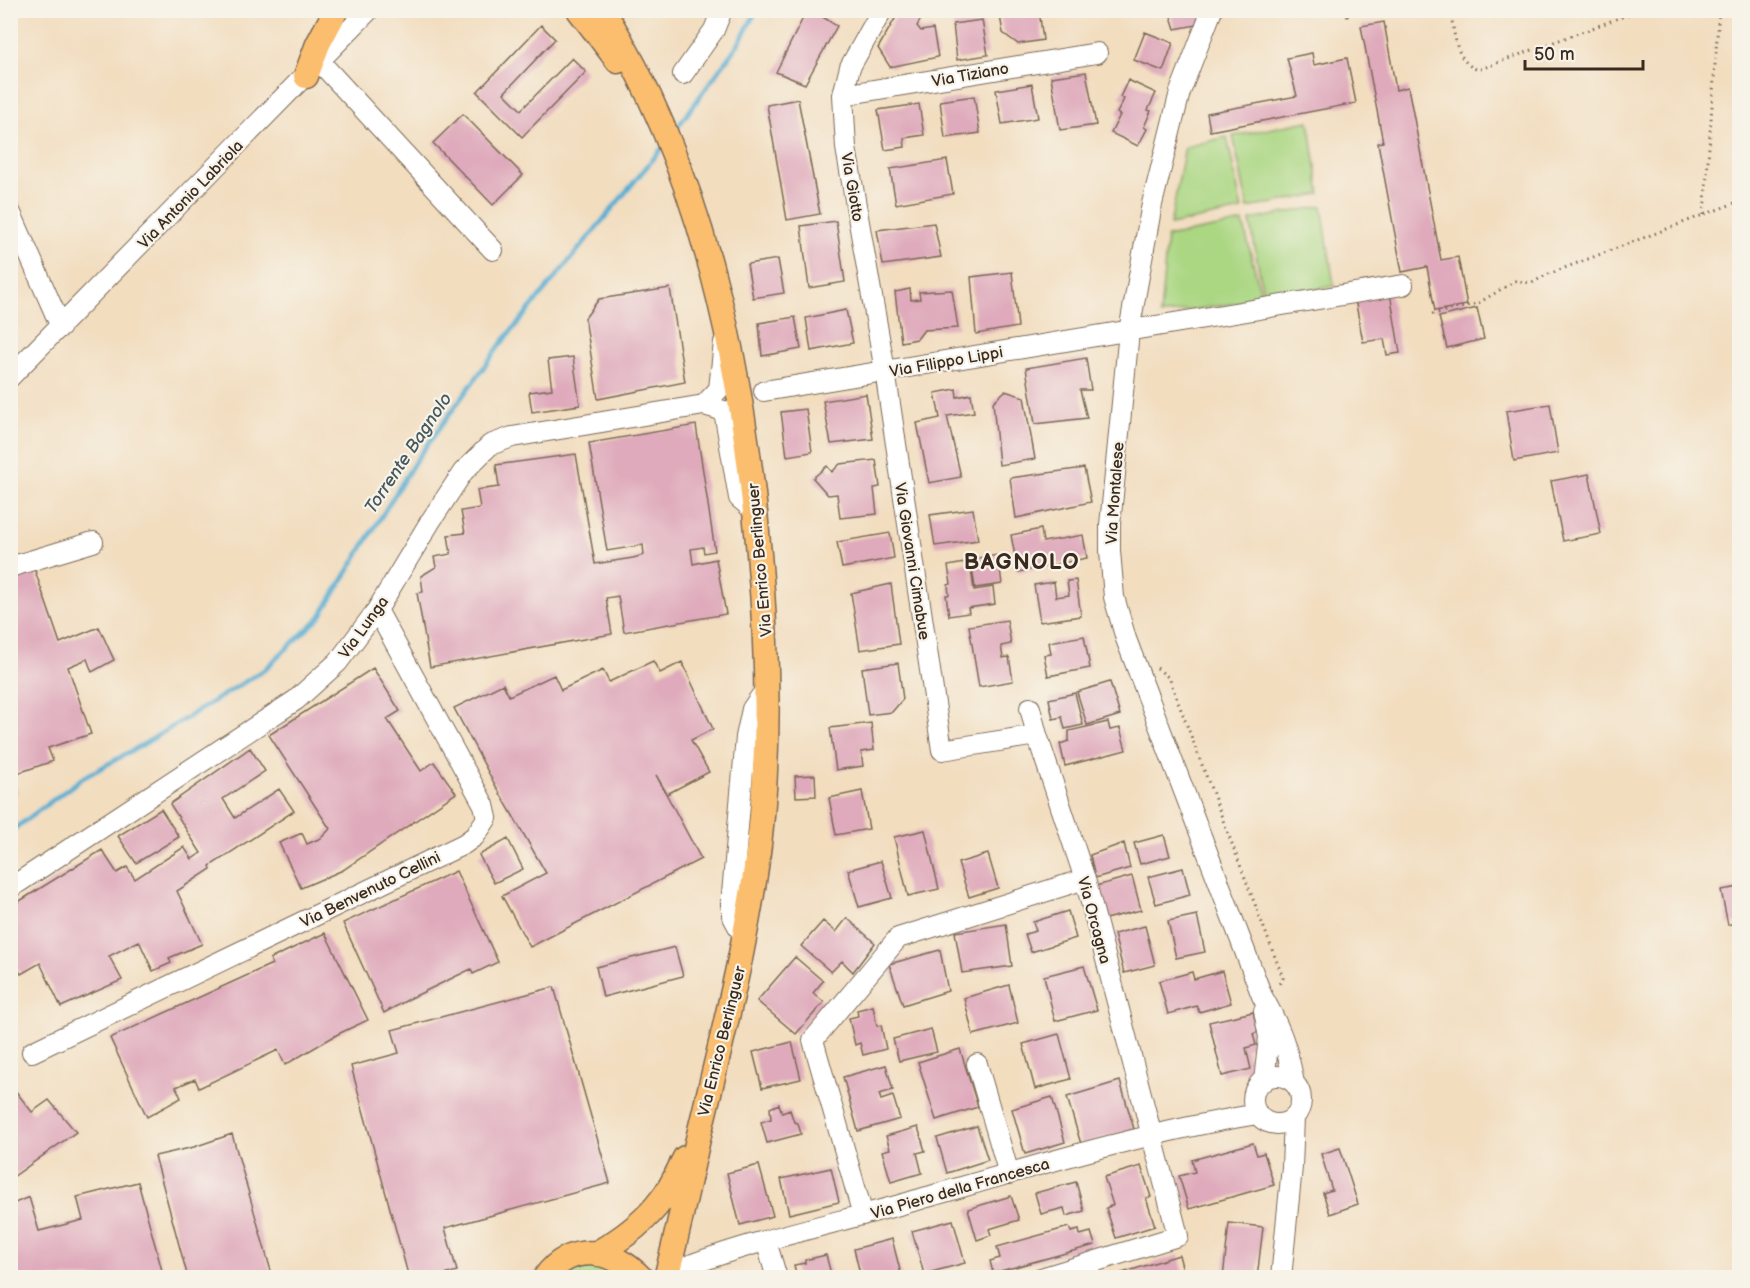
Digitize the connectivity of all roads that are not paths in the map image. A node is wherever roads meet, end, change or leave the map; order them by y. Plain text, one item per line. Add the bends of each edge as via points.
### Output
1 (336, 10) edge
2 (369, 10) edge
3 (579, 10) edge
4 (603, 10) edge
5 (622, 10) edge
6 (722, 10) edge
7 (882, 10) edge
8 (1212, 10) edge
9 (1097, 53) dead end
10 (313, 69) junction
11 (683, 74) dead end
12 (640, 80) junction
13 (843, 95) junction
14 (654, 109) junction
15 (10, 211) edge
16 (492, 250) dead end
17 (1403, 285) dead end
18 (726, 326) junction
19 (61, 327) junction
20 (1129, 331) junction
21 (885, 371) junction
22 (10, 377) edge
23 (764, 391) dead end
24 (704, 405) junction
25 (756, 512) junction
26 (93, 542) dead end
27 (10, 567) edge
28 (378, 610) junction
29 (1030, 708) dead end
30 (1037, 735) junction
31 (1085, 879) junction
32 (10, 888) edge
33 (1267, 995) junction
34 (32, 1052) dead end
35 (977, 1064) dead end
36 (1264, 1081) junction
37 (1294, 1083) junction
38 (1294, 1117) junction
39 (1263, 1118) junction
40 (700, 1129) junction
41 (1152, 1134) junction
42 (1292, 1167) junction
43 (1009, 1174) junction
44 (863, 1215) junction
45 (766, 1240) junction
46 (597, 1253) junction
47 (666, 1276) edge
48 (545, 1278) edge
49 (641, 1278) edge
50 (777, 1278) edge
51 (1041, 1278) edge
52 (1281, 1278) edge

1 - 10 main road via 318,44
2 - 10 street, Via Antonio Labriola
3 - 12 main road via 615,59
4 - 12 main road, Via Enrico Berlinguer
5 - 14 main road via 638,47
6 - 11 street via 714,30
7 - 13 street, Via Giotto via 850,67
8 - 20 street, Via Montalese via 1180,92 1152,204
9 - 13 street, Via Tiziano
10 - 16 street
10 - 19 street, Via Antonio Labriola
12 - 14 main road, Via Enrico Berlinguer
13 - 21 street, Via Giotto via 846,148
14 - 18 main road, Via Enrico Berlinguer via 680,169
15 - 19 street
17 - 20 street, Via Filippo Lippi
18 - 24 street via 719,389
18 - 25 main road, Via Enrico Berlinguer
19 - 22 street, Via Antonio Labriola
20 - 21 street, Via Filippo Lippi
20 - 33 street, Via Montalese via 1110,525 1114,597 1138,674
21 - 23 street, Via Filippo Lippi
21 - 30 street, Via Giovanni Cimabue via 942,750
24 - 25 street via 724,411 740,498
24 - 28 street, Via Lunga via 512,437 490,445 463,472
25 - 40 main road, Via Enrico Berlinguer via 768,686 762,816 745,939
26 - 27 street
28 - 32 street, Via Lunga via 338,662 296,700
28 - 34 street, Via Benvenuto Cellini via 484,805 487,818 475,836
29 - 30 street, Via Orcagna
30 - 31 street, Via Orcagna
31 - 41 street, Via Orcagna
31 - 44 street via 898,938 813,1040
33 - 36 street, Via Montalese via 1269,1037
33 - 37 street, Via Montalese via 1288,1052
35 - 43 street
36 - 37 street via 1279,1077
36 - 39 street, Via Montalese via 1254,1100
37 - 38 street, Via Montalese via 1301,1104
38 - 39 street via 1282,1124
38 - 42 street, Via Montalese
39 - 41 street, Via Piero della Francesca
39 - 42 street
40 - 46 main road via 664,1198 640,1224
40 - 47 main road
41 - 43 street, Via Piero della Francesca
41 - 51 street, Via Orcagna via 1178,1236
42 - 52 street, Via Montalese
43 - 44 street, Via Piero della Francesca
44 - 45 street, Via Piero della Francesca
45 - 47 street, Via Piero della Francesca via 696,1262
45 - 50 street
46 - 48 main road via 564,1260
46 - 49 main road via 629,1265

